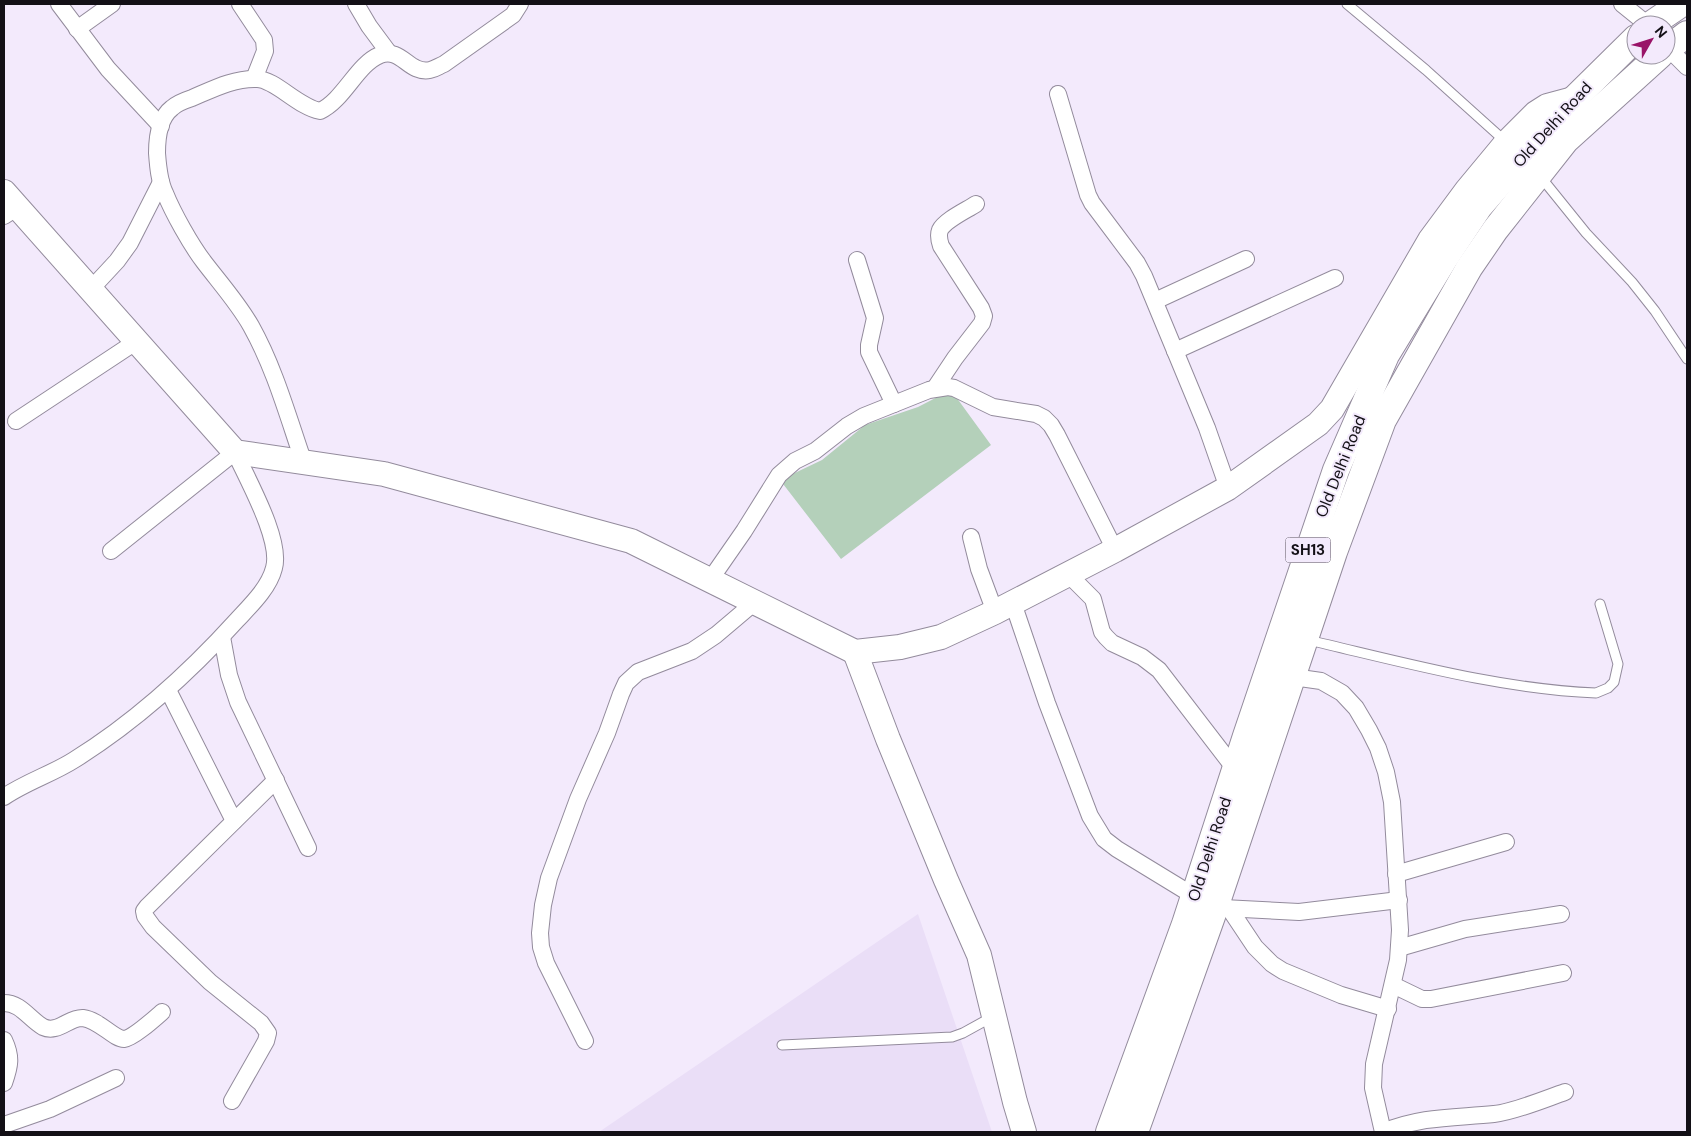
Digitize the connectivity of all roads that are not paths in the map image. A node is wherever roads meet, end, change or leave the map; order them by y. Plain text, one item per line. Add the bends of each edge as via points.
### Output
1 (59, 4) edge
2 (112, 4) edge
3 (240, 4) edge
4 (356, 4) edge
5 (520, 4) edge
6 (1347, 4) edge
7 (1622, 4) edge
8 (1681, 4) edge
9 (1636, 15) edge
10 (1664, 15) edge
11 (77, 28) junction
12 (1626, 48) edge
13 (388, 52) junction
14 (1676, 54) edge
15 (1650, 65) edge
16 (1687, 67) edge
17 (254, 79) junction
18 (1058, 94) dead end
19 (1573, 99) junction
20 (160, 126) junction
21 (1506, 143) junction
22 (1538, 174) junction
23 (161, 182) junction
24 (976, 204) dead end
25 (8, 205) edge
26 (1246, 259) dead end
27 (857, 260) dead end
28 (1335, 278) dead end
29 (91, 289) junction
30 (1155, 301) junction
31 (137, 341) junction
32 (1175, 351) junction
33 (1687, 359) edge
34 (935, 388) junction
35 (894, 404) junction
36 (16, 421) dead end
37 (235, 452) junction
38 (304, 463) junction
39 (1228, 488) junction
40 (971, 537) dead end
41 (1115, 550) junction
42 (111, 551) dead end
43 (1068, 574) junction
44 (710, 580) junction
45 (755, 602) junction
46 (1600, 604) dead end
47 (1004, 607) junction
48 (222, 637) junction
49 (1305, 640) junction
50 (855, 652) junction
51 (1293, 676) junction
52 (168, 690) junction
53 (1235, 769) junction
54 (276, 780) junction
55 (4, 797) edge
56 (234, 821) junction
57 (1506, 842) dead end
58 (308, 848) dead end
59 (1396, 874) junction
60 (1399, 900) junction
61 (1213, 904) junction
62 (1561, 914) dead end
63 (1398, 948) junction
64 (1562, 973) dead end
65 (1393, 985) junction
66 (4, 1004) edge
67 (1388, 1009) junction
68 (162, 1012) dead end
69 (994, 1015) junction
70 (4, 1040) edge
71 (585, 1041) dead end
72 (782, 1045) dead end
73 (116, 1078) dead end
74 (4, 1083) edge
75 (1565, 1092) dead end
76 (232, 1101) dead end
77 (4, 1125) edge
78 (1024, 1132) edge
79 (1109, 1132) edge
80 (1135, 1132) edge
81 (1383, 1132) edge

1 - 11 street
2 - 11 street
3 - 17 street via 264,40 266,51
4 - 13 street
5 - 13 street via 513,15 434,69 420,70
6 - 21 lane
7 - 9 street
8 - 10 main road
11 - 20 street via 108,69
12 - 19 main road, Old Delhi Road / SH13
13 - 17 street via 367,65 331,104 320,111 301,104 260,78
14 - 16 street
15 - 22 main road, Old Delhi Road / SH13 via 1566,140
17 - 20 street via 231,82 172,107
18 - 30 street via 1088,195 1137,263
19 - 21 main road via 1541,109
19 - 53 main road, Old Delhi Road / SH13 via 1479,207 1444,258 1386,355 1336,470
20 - 23 street via 157,138
21 - 39 main road via 1430,240 1332,409 1318,424
22 - 33 lane via 1586,233 1632,282
22 - 49 main road, Old Delhi Road / SH13 via 1469,268 1383,420
23 - 29 street via 130,243
23 - 38 street via 192,244 244,315 266,356
24 - 34 street via 944,225 939,237 941,246 984,316
25 - 29 main road
26 - 30 street
27 - 35 street via 875,318 869,352
28 - 32 street
29 - 31 main road
30 - 32 street
31 - 36 street
31 - 37 main road
32 - 39 street
34 - 35 street
34 - 41 street via 954,388 993,407 1044,418 1057,435
35 - 44 street via 864,416 779,474
37 - 38 main road
37 - 42 street
37 - 48 street via 273,539 275,562 269,581
38 - 44 main road via 384,474 631,541
39 - 41 main road
40 - 47 street via 979,569
41 - 43 main road
43 - 47 main road
43 - 53 street via 1093,599 1106,638 1142,657 1158,670
44 - 45 main road
45 - 50 main road
45 - 71 street via 692,651 632,676 621,694 578,799 549,878 540,933 546,963
46 - 49 lane via 1618,664 1614,682 1596,693 1497,681
47 - 50 main road via 941,637 900,647
47 - 61 street via 1050,711 1090,816 1104,839
48 - 52 street
48 - 54 street via 233,688
49 - 51 main road, Old Delhi Road / SH13
50 - 69 main road via 902,774 979,955
51 - 59 street via 1321,681 1342,693 1369,730 1386,772 1392,802
51 - 61 main road, Old Delhi Road / SH13
52 - 55 street via 113,734 72,761
52 - 56 street
53 - 61 main road, Old Delhi Road / SH13
54 - 56 street
54 - 58 street
56 - 76 street via 144,911 153,928 268,1033
57 - 59 street
59 - 60 street
60 - 61 street via 1299,912
60 - 63 street
61 - 67 street via 1272,964 1283,971 1341,995
61 - 79 main road, Old Delhi Road / SH13
61 - 80 main road, Old Delhi Road / SH13
62 - 63 street via 1465,929
63 - 65 street
64 - 65 street via 1431,999 1422,999
65 - 67 street
66 - 68 street via 10,1003 47,1028 84,1018 122,1039 133,1035
67 - 81 street via 1374,1064 1373,1088
69 - 72 lane via 952,1037
69 - 78 main road
70 - 74 street via 9,1052
73 - 77 street via 50,1109
75 - 81 street via 1495,1114 1433,1118

